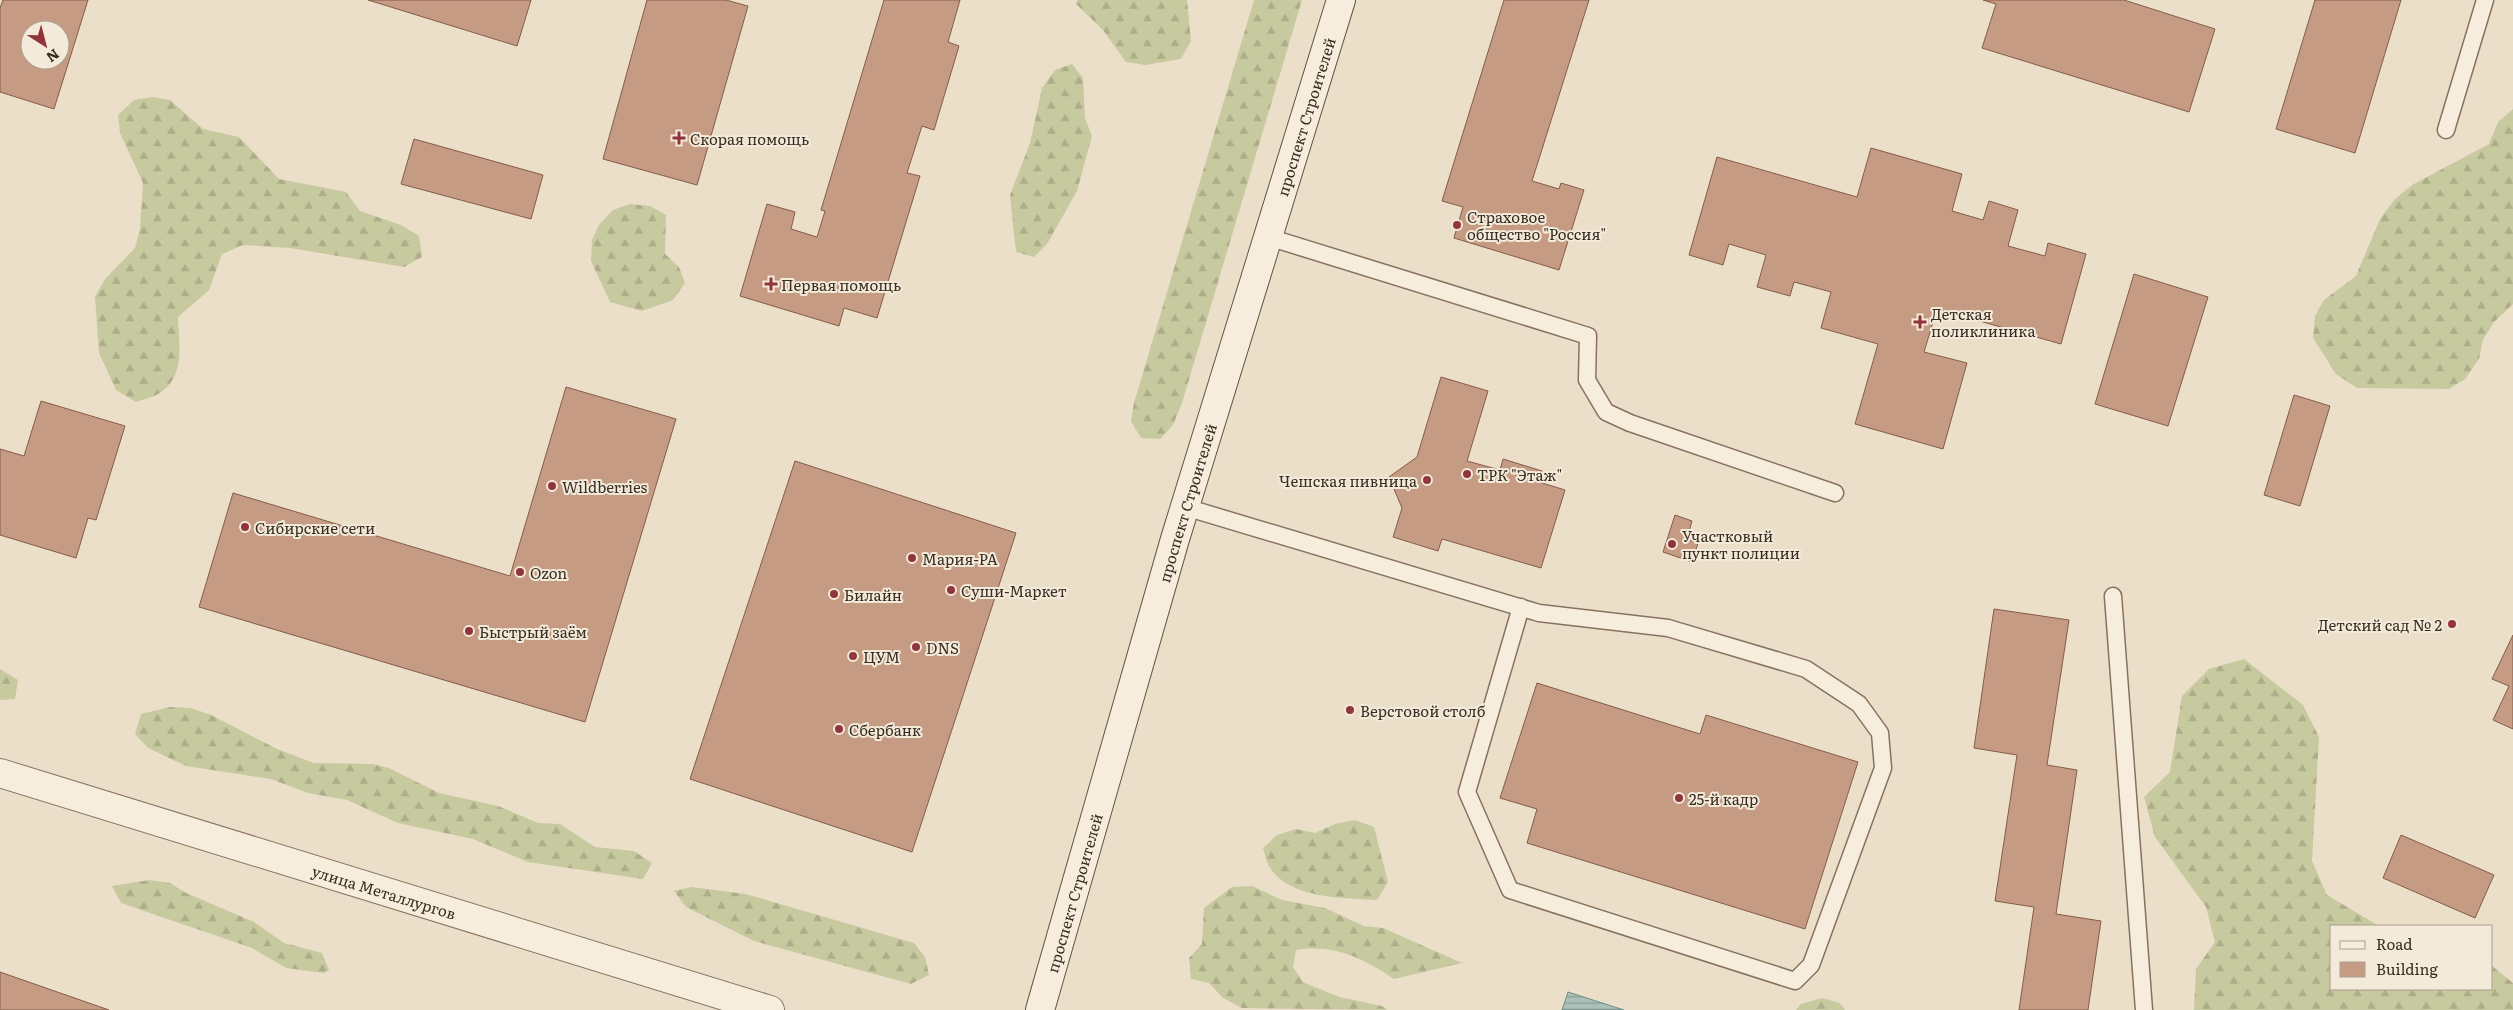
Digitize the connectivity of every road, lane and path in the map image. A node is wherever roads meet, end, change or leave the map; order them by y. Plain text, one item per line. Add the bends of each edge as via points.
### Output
1 (1341, 0) edge
2 (2485, 0) edge
3 (2446, 130) dead end
4 (1268, 237) junction
5 (1835, 493) dead end
6 (1185, 506) junction
7 (2113, 596) dead end
8 (1521, 607) junction
9 (0, 773) edge
10 (770, 1010) edge
11 (1040, 1010) edge
12 (2144, 1010) edge

1 - 4 street, проспект Строителей
2 - 3 lane
4 - 5 lane via 1588,336 1587,380 1606,412
4 - 6 street, проспект Строителей
6 - 8 lane
6 - 11 street, проспект Строителей
7 - 12 lane
8 - 8 lane via 1539,613 1668,628 1806,669 1859,704 1880,733 1883,768 1811,965 1796,981 1510,890 1467,792
9 - 10 street, улица Металлургов

